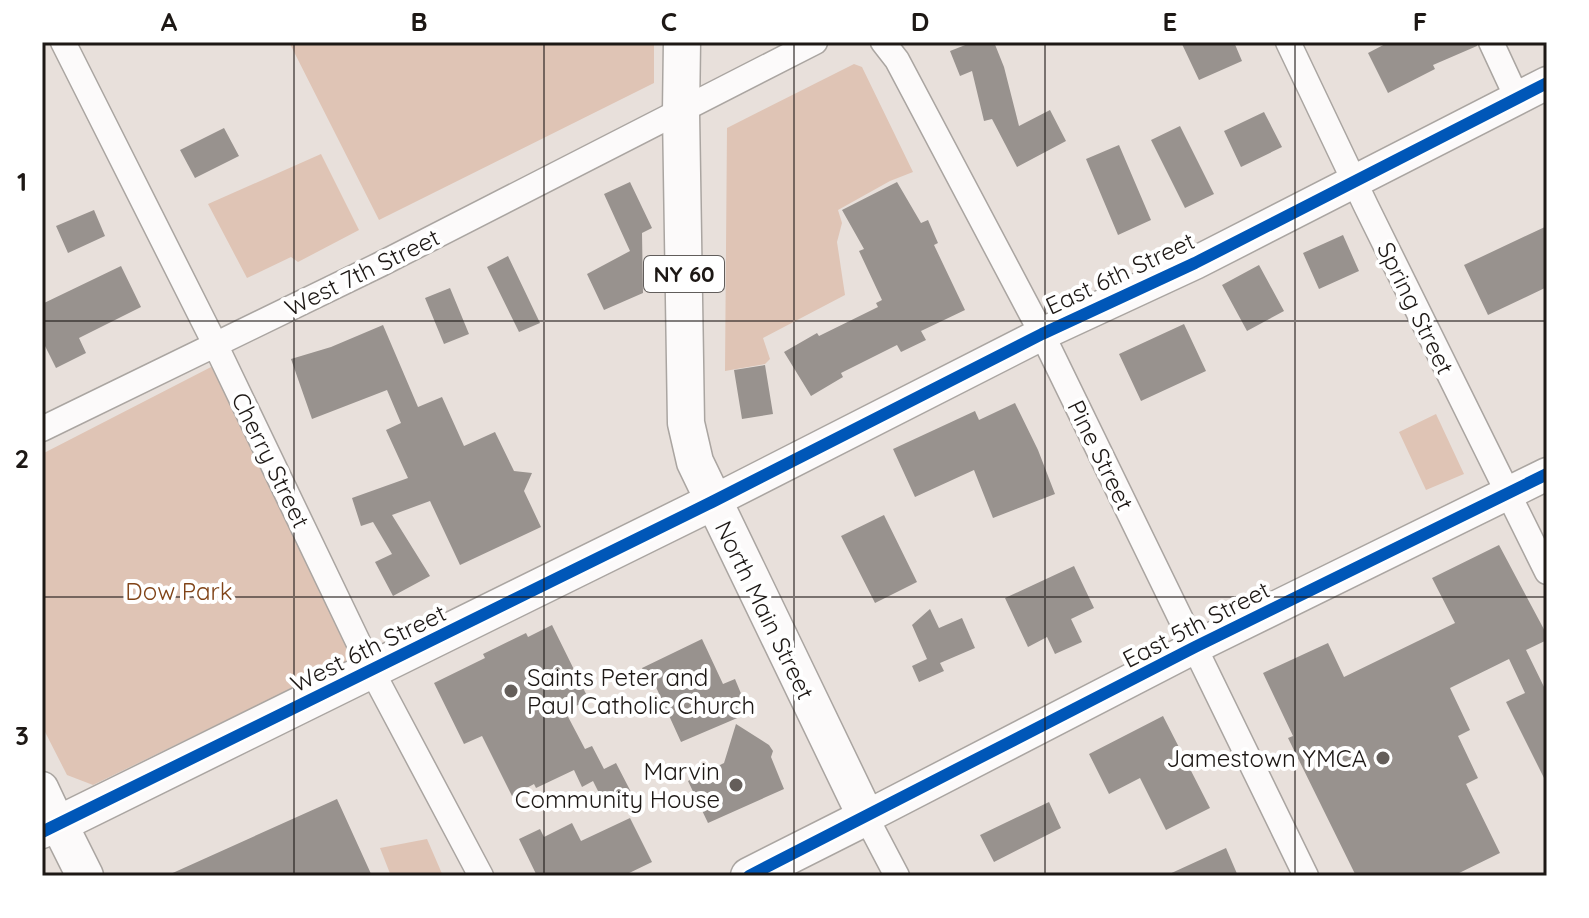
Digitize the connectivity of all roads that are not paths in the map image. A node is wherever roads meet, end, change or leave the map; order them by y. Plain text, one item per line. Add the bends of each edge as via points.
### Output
1 (63, 42) edge
2 (682, 42) edge
3 (815, 42) edge
4 (883, 42) edge
5 (1288, 42) edge
6 (1491, 42) edge
7 (1547, 83) edge
8 (1517, 98) junction
9 (681, 112) junction
10 (1354, 181) junction
11 (1042, 334) junction
12 (215, 344) junction
13 (685, 376) junction
14 (42, 429) edge
15 (1547, 474) edge
16 (1508, 494) junction
17 (712, 502) junction
18 (663, 526) junction
19 (1547, 572) edge
20 (1195, 647) junction
21 (372, 671) junction
22 (42, 788) edge
23 (866, 817) junction
24 (51, 828) edge
25 (85, 876) edge
26 (481, 876) edge
27 (749, 876) edge
28 (897, 876) edge
29 (1306, 876) edge

1 - 12 street, Cherry Street
2 - 9 highway, North Main Street / NY 60
3 - 9 street, West 7th Street
4 - 11 street, Pine Street
5 - 10 street, Spring Street
6 - 8 street
7 - 8 main road, East 6th Street
8 - 10 main road, East 6th Street
9 - 12 street, West 7th Street
9 - 13 highway, North Main Street / NY 60
10 - 11 main road, East 6th Street
10 - 16 street, Spring Street
11 - 17 main road, East 6th Street
11 - 20 street, Pine Street
12 - 14 street, West 7th Street
12 - 21 street, Cherry Street
13 - 17 highway, North Main Street / NY 60 via 686,423
13 - 18 highway, NY 60 via 672,381 678,496
15 - 16 main road, East 5th Street
16 - 19 street, Spring Street
16 - 20 main road, East 5th Street
17 - 18 highway, West 6th Street
17 - 23 highway, North Main Street / NY 60
18 - 21 highway, West 6th Street
20 - 23 main road, East 5th Street
20 - 29 street, Pine Street
21 - 24 highway, West 6th Street
21 - 26 street, Cherry Street
22 - 24 main road
23 - 27 highway
23 - 28 street, North Main Street
24 - 25 highway

